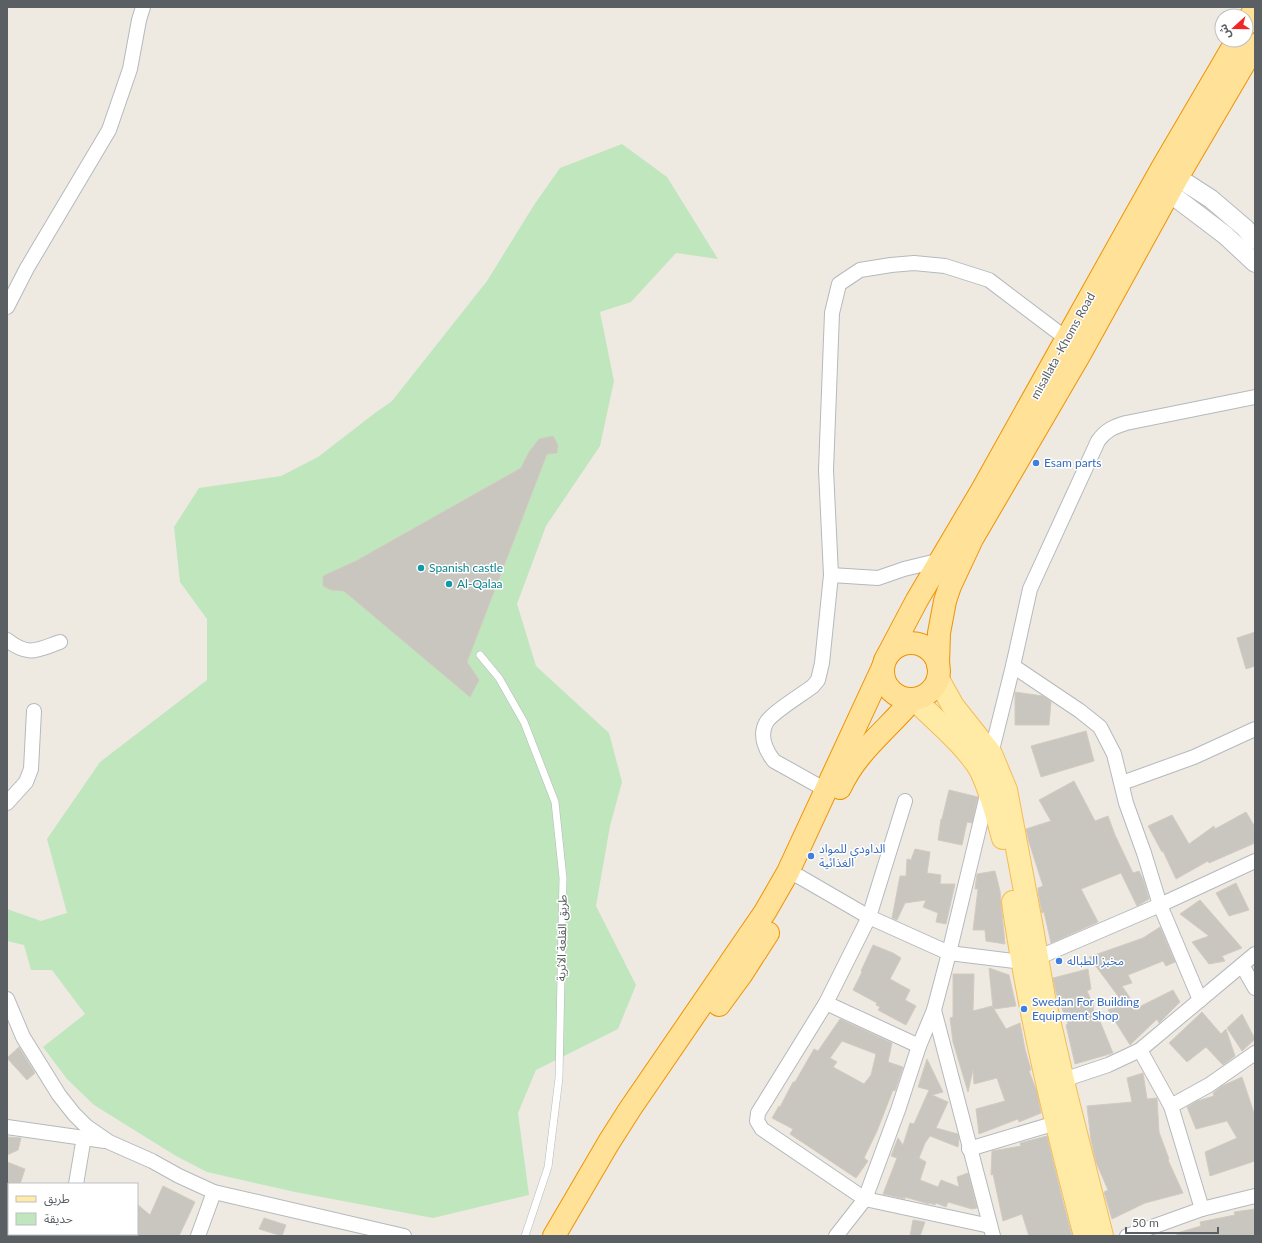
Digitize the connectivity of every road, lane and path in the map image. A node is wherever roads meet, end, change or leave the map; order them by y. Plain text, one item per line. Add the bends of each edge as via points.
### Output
1 (143, 7) edge
2 (1255, 45) edge
3 (1233, 48) edge
4 (1166, 180) junction
5 (1255, 240) edge
6 (1255, 263) edge
7 (7, 307) edge
8 (1066, 339) junction
9 (1255, 397) edge
10 (941, 560) junction
11 (831, 575) junction
12 (7, 640) edge
13 (60, 642) dead end
14 (480, 655) dead end
15 (886, 660) junction
16 (1013, 666) junction
17 (938, 672) junction
18 (913, 700) junction
19 (34, 711) dead end
20 (1255, 730) edge
21 (991, 754) junction
22 (1122, 784) junction
23 (988, 789) junction
24 (826, 790) junction
25 (905, 802) dead end
26 (7, 803) edge
27 (1255, 861) edge
28 (794, 875) junction
29 (1160, 905) junction
30 (869, 917) junction
31 (949, 954) junction
32 (1255, 954) edge
33 (1030, 960) junction
34 (1242, 965) junction
35 (1255, 988) edge
36 (7, 999) edge
37 (1200, 1000) junction
38 (826, 1003) junction
39 (934, 1010) junction
40 (919, 1046) junction
41 (1140, 1050) junction
42 (1255, 1053) edge
43 (1063, 1080) junction
44 (1171, 1106) junction
45 (1056, 1123) junction
46 (7, 1127) edge
47 (84, 1137) junction
48 (109, 1142) junction
49 (969, 1149) junction
50 (76, 1183) edge
51 (214, 1192) junction
52 (1255, 1196) edge
53 (865, 1199) junction
54 (1202, 1209) junction
55 (991, 1231) edge
56 (198, 1236) edge
57 (404, 1236) edge
58 (525, 1236) edge
59 (554, 1236) edge
60 (569, 1236) edge
61 (836, 1236) edge
62 (1085, 1236) edge
63 (1102, 1236) edge
64 (1127, 1236) edge

1 - 7 street via 130,69 109,130 27,268
2 - 4 highway, misallata -Khoms Road
3 - 4 highway, misallata -Khoms Road
4 - 5 street via 1211,199
4 - 6 street
4 - 8 highway, misallata -Khoms Road
4 - 17 highway, misallata -Khoms Road via 1080,354 972,539 950,586 939,633
8 - 10 highway, misallata -Khoms Road
8 - 11 street via 989,280 945,266 914,263 860,270 839,284 832,313 826,470
9 - 16 street via 1126,424 1111,428 1103,434 1030,589
10 - 11 street via 878,578
10 - 15 highway, misallata -Khoms Road
11 - 24 street via 818,680 771,716 763,734 768,754 774,761
12 - 13 street via 21,650 32,651
14 - 58 lane, طريق القلعة الاثرية via 499,678 524,722 555,802 563,878 559,1078 548,1167
15 - 17 highway via 900,645 922,645 935,657
15 - 18 highway via 883,675 885,683 896,696
15 - 24 highway, misallata -Khoms Road
16 - 21 street
16 - 22 street via 1100,727 1114,754
17 - 18 highway via 934,687 929,693
17 - 21 main road via 953,706
18 - 23 main road via 970,755
18 - 28 highway via 868,746 846,777
19 - 26 street via 31,769 26,782
20 - 22 street via 1194,757
21 - 33 main road via 1006,790
22 - 29 street
23 - 31 street
23 - 33 main road via 1002,837
24 - 28 highway, misallata -Khoms Road
25 - 30 street
27 - 29 street
28 - 30 street
28 - 59 highway via 765,912 630,1109
28 - 60 highway via 777,918 741,975 642,1114
29 - 33 street
29 - 37 street
30 - 31 street
30 - 38 street
31 - 33 street
31 - 39 street
32 - 34 street
33 - 43 main road via 1044,998
33 - 45 main road
34 - 35 street
34 - 37 street
36 - 48 street via 23,1037 59,1095 86,1126
37 - 41 street
38 - 40 street
38 - 53 street via 758,1113 757,1121 762,1129
39 - 40 street
39 - 49 street
40 - 53 street
41 - 43 street
41 - 44 street
42 - 44 street via 1209,1085
43 - 63 main road
44 - 54 street
45 - 49 street
45 - 62 main road
46 - 47 street
47 - 48 street
47 - 50 street
48 - 51 street
49 - 55 street
51 - 56 street
51 - 57 street
52 - 54 street
53 - 55 street
53 - 61 street
54 - 64 street

